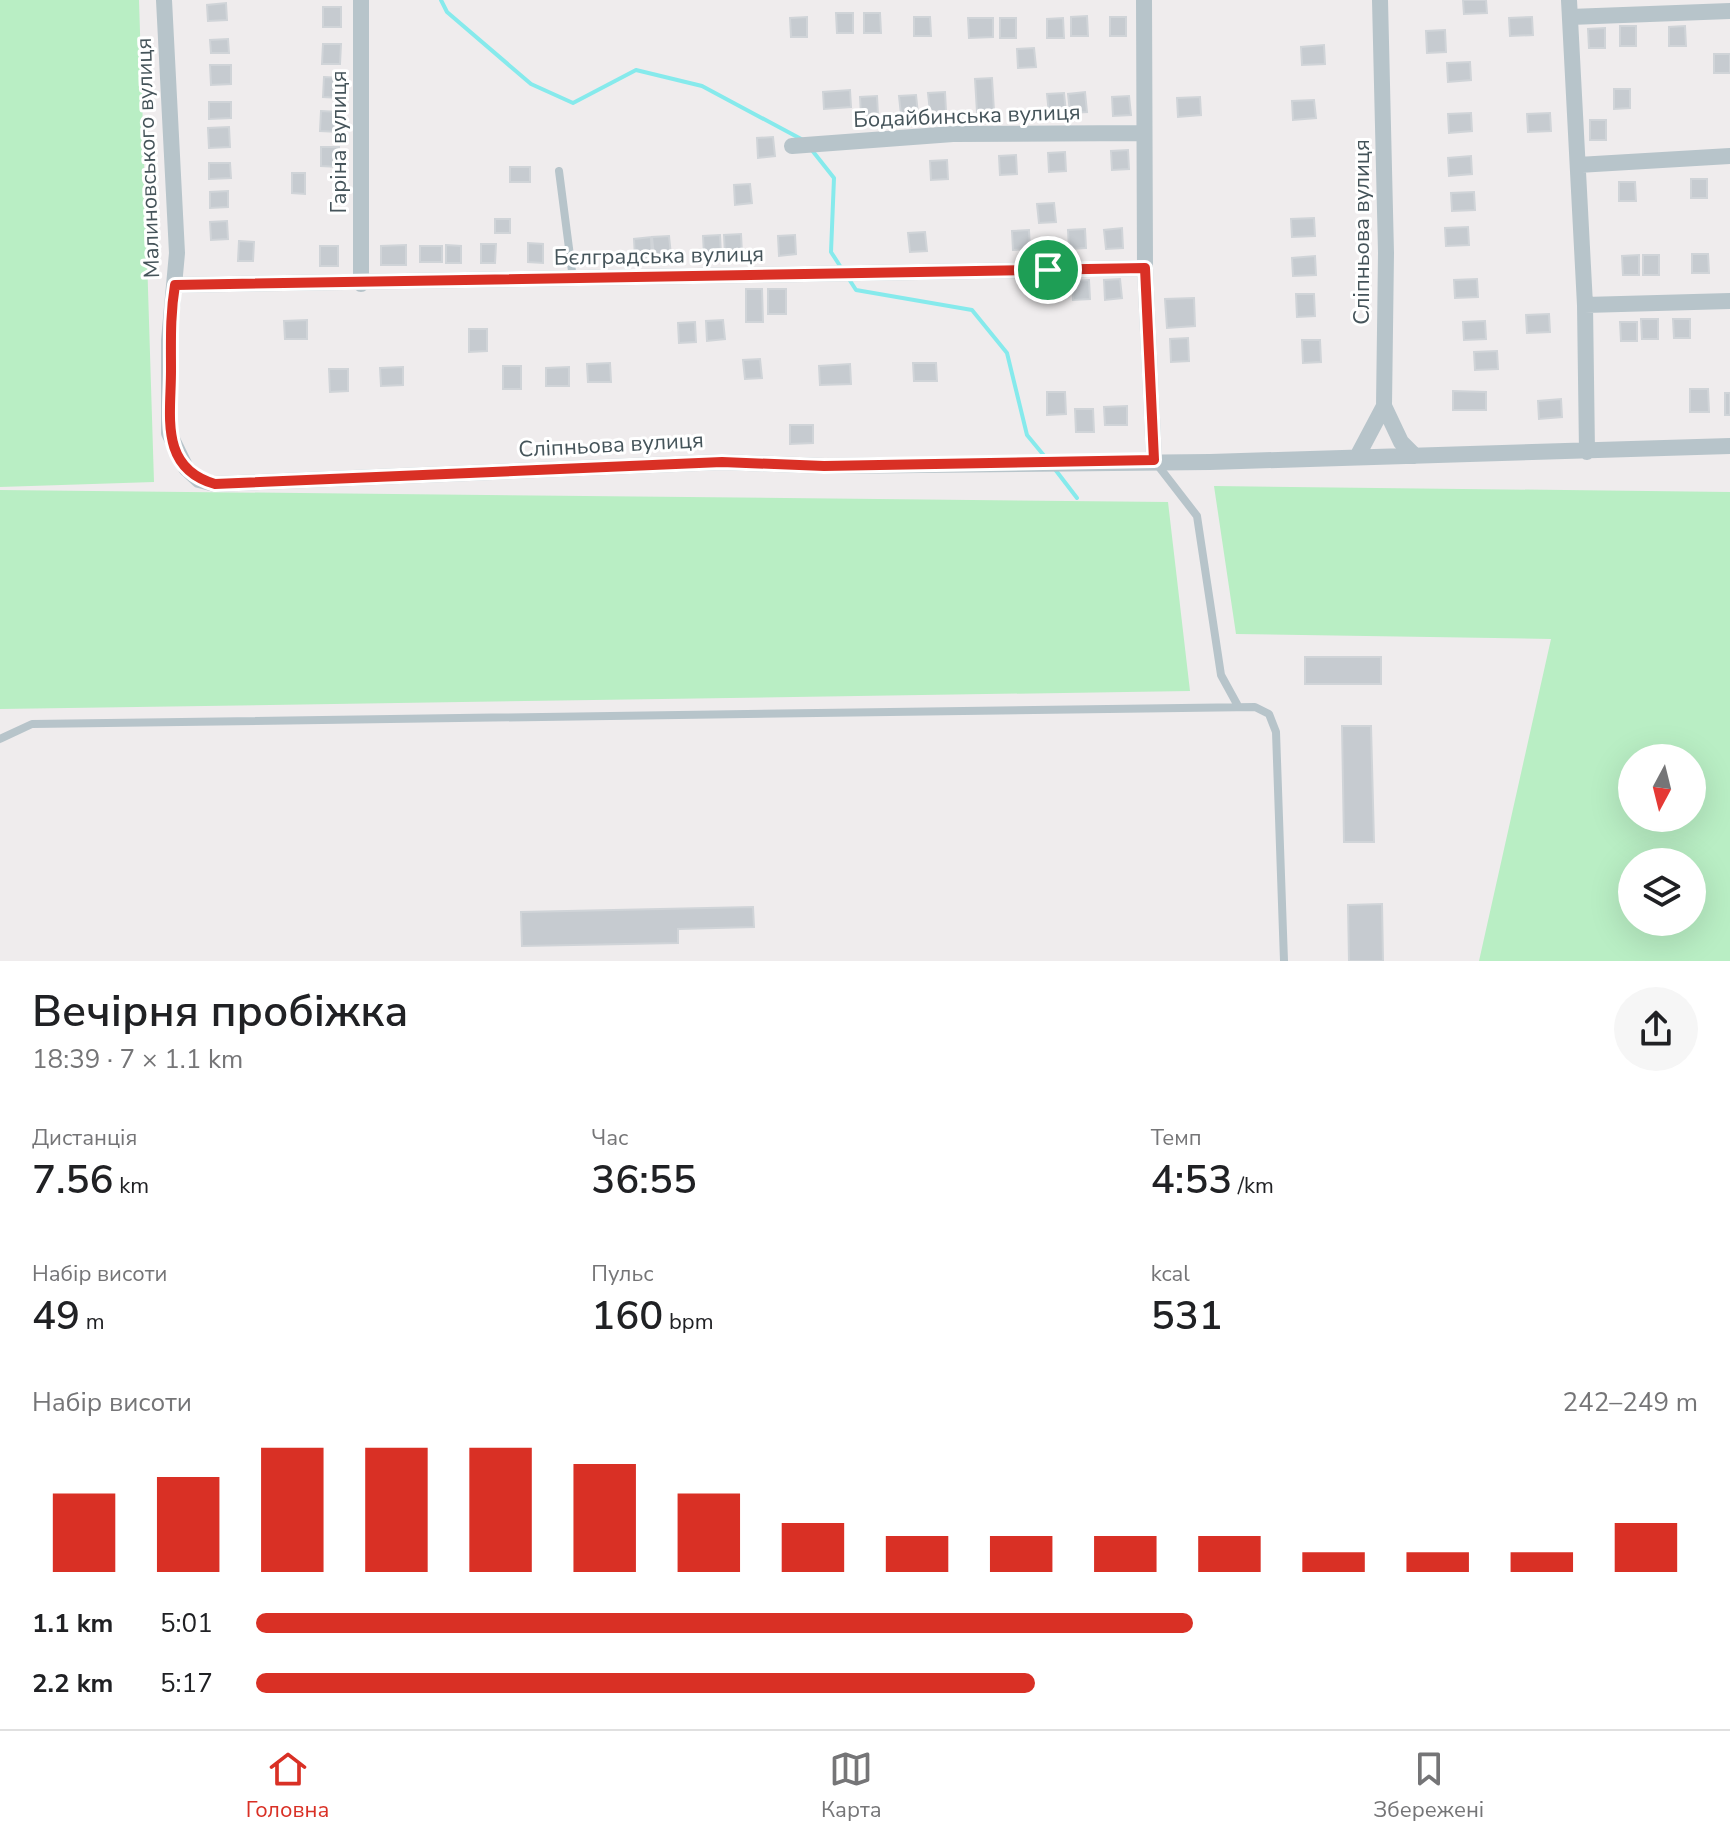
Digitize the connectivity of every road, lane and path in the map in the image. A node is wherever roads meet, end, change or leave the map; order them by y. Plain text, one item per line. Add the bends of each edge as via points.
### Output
1 (164, 0) edge
2 (361, 0) edge
3 (1144, 0) edge
4 (1380, 0) edge
5 (1570, 8) edge
6 (1730, 11) edge
7 (1142, 133) junction
8 (792, 146) dead end
9 (1730, 156) edge
10 (1578, 165) junction
11 (559, 171) dead end
12 (1145, 268) junction
13 (573, 280) junction
14 (361, 284) junction
15 (175, 285) junction
16 (1730, 301) edge
17 (1585, 305) junction
18 (1384, 406) junction
19 (1730, 446) edge
20 (1587, 452) junction
21 (1415, 456) junction
22 (1357, 457) junction
23 (1154, 460) junction
24 (215, 484) joint
25 (1238, 706) junction
26 (0, 739) edge
27 (1284, 961) edge

1 - 15 street, Малиновського вулиця
2 - 14 street, Гаріна вулиця
3 - 7 street
4 - 18 street, Сліпньова вулиця
5 - 6 street
5 - 10 street
7 - 8 street, Бодайбинська вулиця via 953,134
7 - 12 street
9 - 10 street
10 - 17 street
11 - 13 lane
12 - 13 street, Бєлградська вулиця
12 - 23 street
13 - 14 street, Бєлградська вулиця
14 - 15 street, Бєлградська вулиця
15 - 24 street, Малиновського вулиця via 169,433 186,468 199,480
16 - 17 street
17 - 20 street
18 - 21 street via 1401,442
18 - 22 street, Сліпньова вулиця
19 - 20 street, Сліпньова вулиця
20 - 21 street, Сліпньова вулиця
21 - 22 street, Сліпньова вулиця
22 - 23 street, Сліпньова вулиця
23 - 24 street, Сліпньова вулиця via 824,466 722,462
23 - 25 lane via 1197,516 1221,675
25 - 26 lane via 32,724
25 - 27 lane via 1269,714 1276,732

